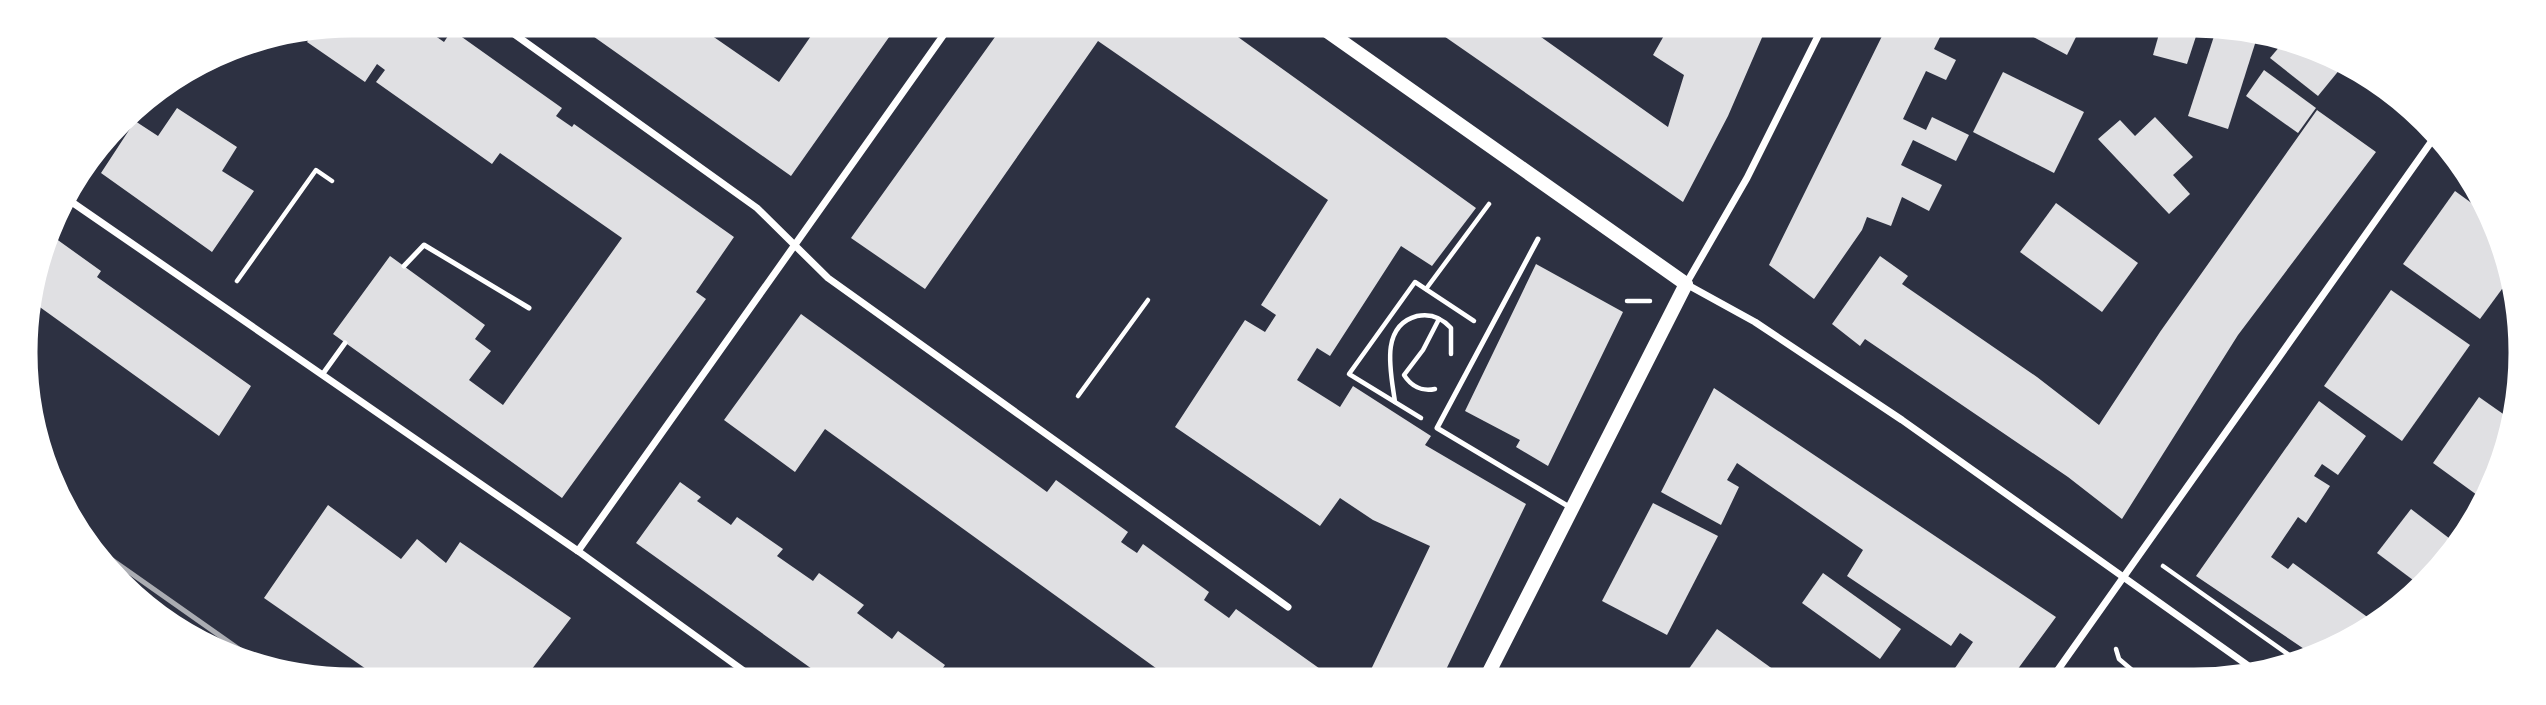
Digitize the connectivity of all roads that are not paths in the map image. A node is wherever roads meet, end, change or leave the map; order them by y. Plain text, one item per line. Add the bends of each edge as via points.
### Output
1 (511, 33) edge
2 (945, 33) edge
3 (1331, 33) edge
4 (1820, 33) edge
5 (2432, 140) edge
6 (71, 202) edge
7 (1538, 239) dead end
8 (794, 247) junction
9 (404, 266) dead end
10 (1686, 284) junction
11 (529, 308) dead end
12 (345, 343) dead end
13 (322, 375) junction
14 (1571, 508) junction
15 (578, 551) junction
16 (2123, 577) junction
17 (1288, 607) dead end
18 (2250, 667) edge
19 (747, 672) edge
20 (1489, 672) edge
21 (2056, 672) edge

1 - 8 street via 757,208
2 - 8 street
3 - 10 main road
4 - 10 street via 1747,178
5 - 16 street
6 - 13 street
7 - 14 lane via 1437,428
8 - 15 street
8 - 17 street via 828,278
9 - 11 lane via 424,245
10 - 14 main road
10 - 16 street via 1755,322 1891,412
12 - 13 lane
13 - 15 street
14 - 20 main road
15 - 19 street
16 - 18 street
16 - 21 street

